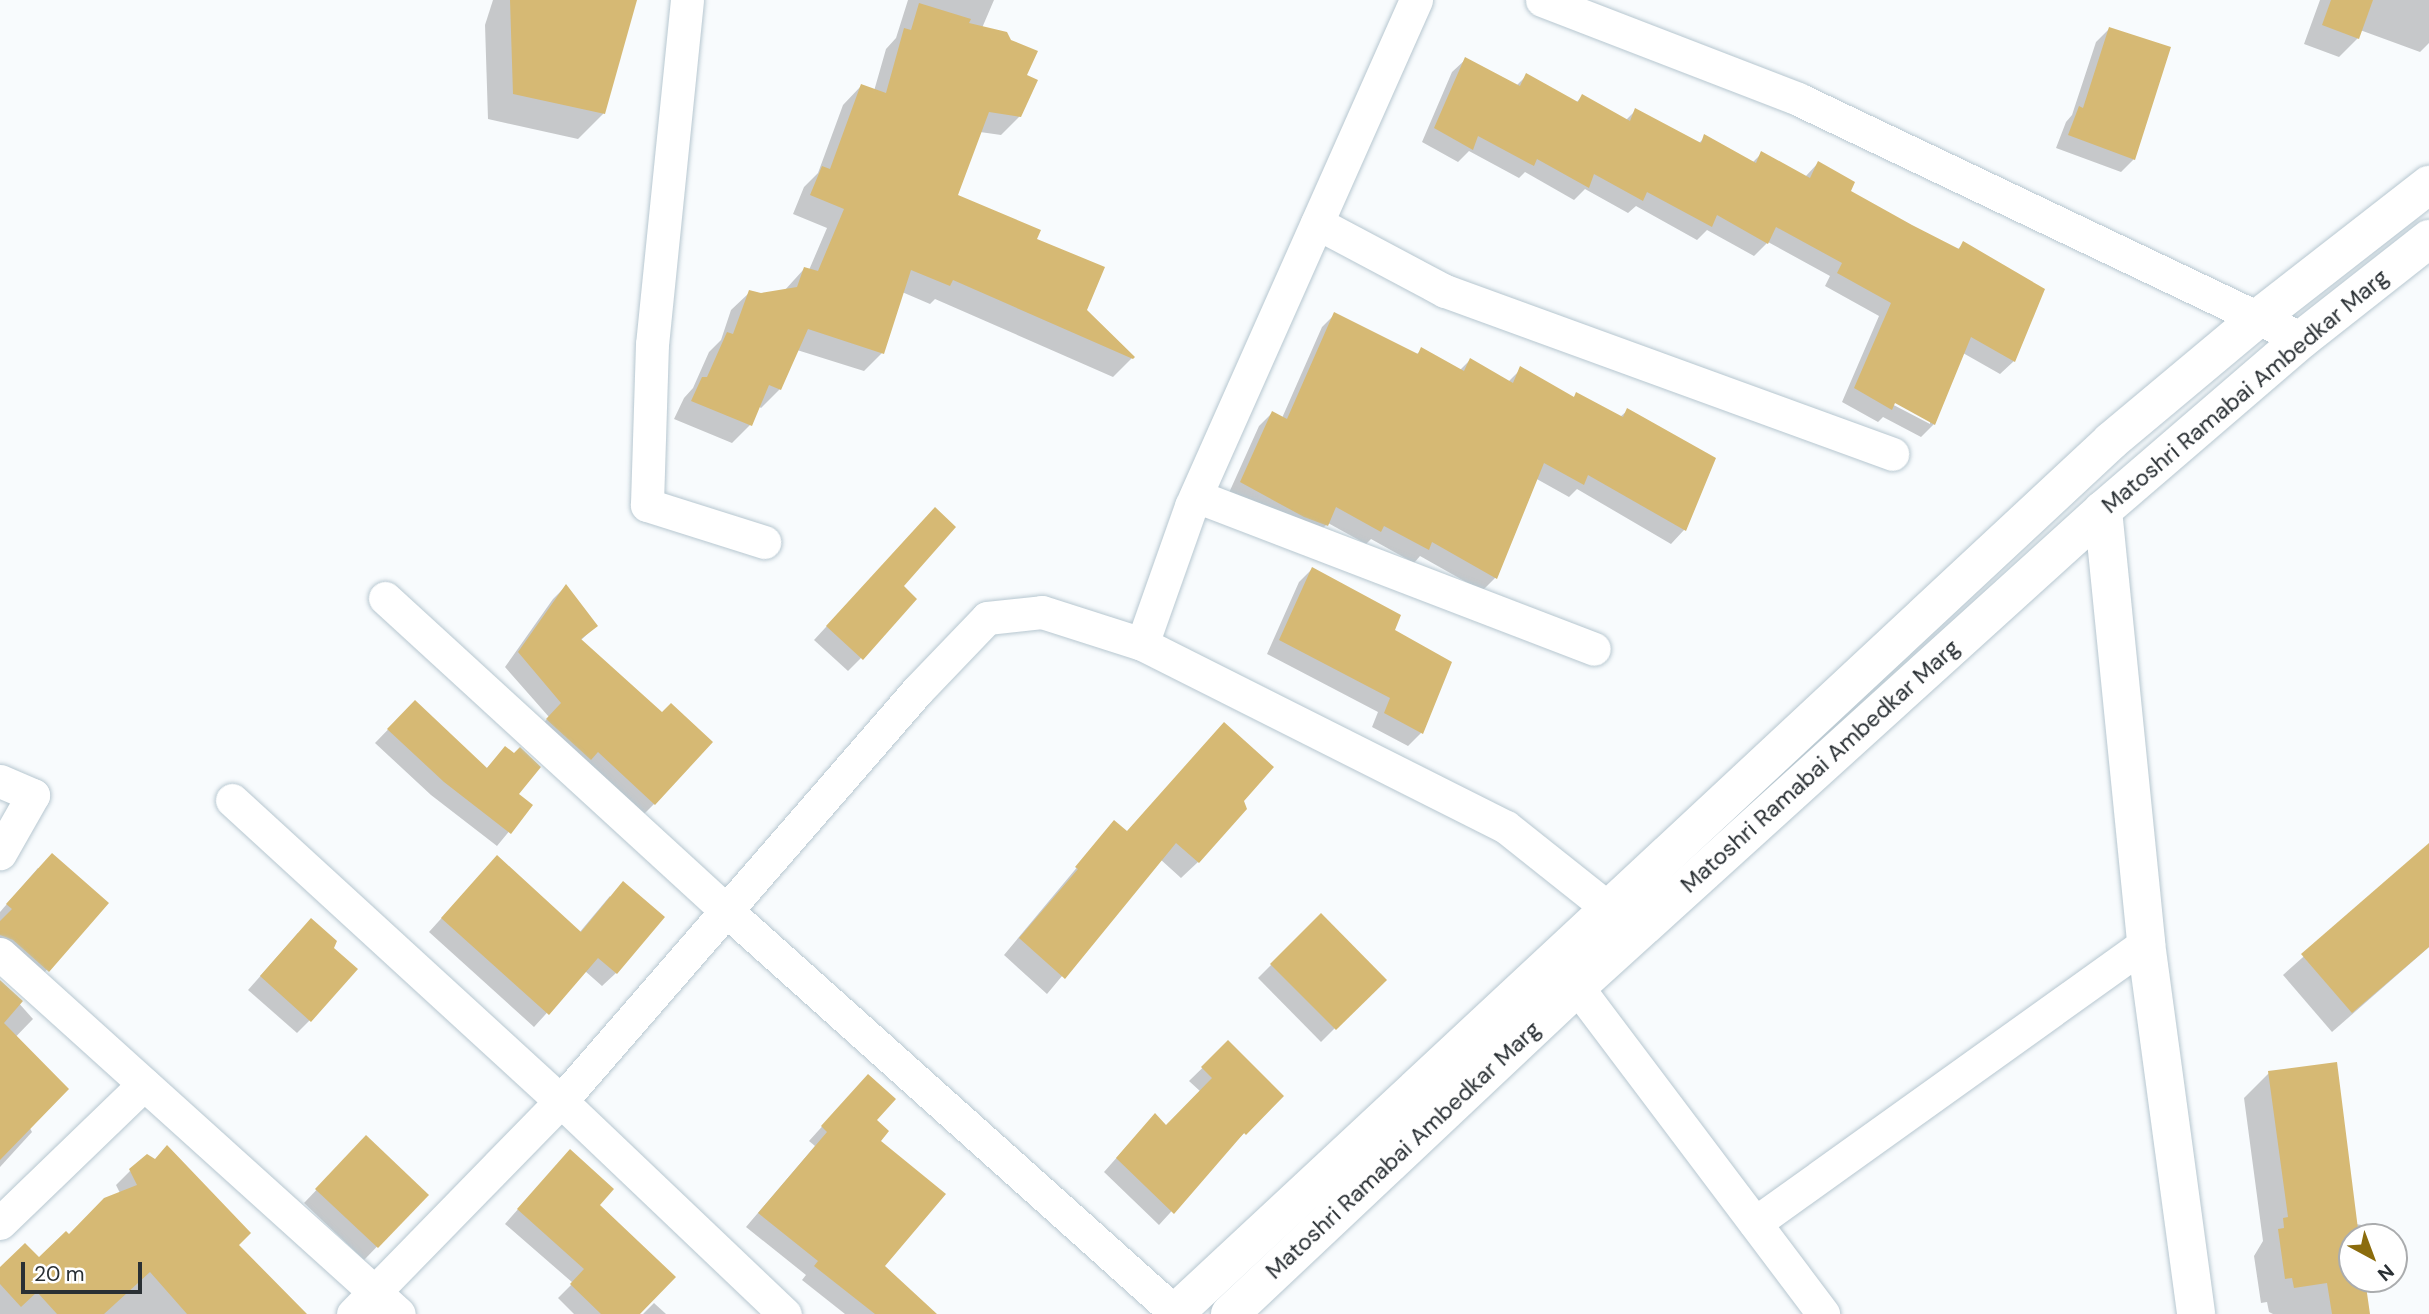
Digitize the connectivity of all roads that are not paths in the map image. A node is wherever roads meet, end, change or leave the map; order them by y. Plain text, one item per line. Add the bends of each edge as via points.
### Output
1 (687, 0) edge
2 (1416, 0) edge
3 (1542, 0) edge
4 (2429, 185) edge
5 (1317, 223) junction
6 (2429, 239) edge
7 (2258, 318) junction
8 (2302, 339) junction
9 (1892, 454) dead end
10 (1196, 496) junction
11 (2103, 510) junction
12 (764, 542) dead end
13 (385, 598) dead end
14 (1142, 644) junction
15 (1594, 649) dead end
16 (0, 780) edge
17 (232, 800) dead end
18 (0, 853) edge
19 (1608, 908) junction
20 (727, 911) junction
21 (1638, 931) junction
22 (2146, 943) junction
23 (0, 954) edge
24 (1577, 987) junction
25 (144, 1084) junction
26 (561, 1101) junction
27 (0, 1223) edge
28 (1755, 1223) junction
29 (364, 1303) edge
30 (399, 1314) edge
31 (785, 1314) edge
32 (1175, 1314) edge
33 (1230, 1314) edge
34 (1823, 1314) edge
35 (2196, 1314) edge

1 - 12 street via 652,344 647,505
2 - 5 street
3 - 7 street via 1798,99
4 - 7 street
5 - 9 street via 1445,291
5 - 10 street
6 - 8 street, Matoshri Ramabai Ambedkar Marg
7 - 8 street
7 - 19 street via 2111,441
8 - 11 street, Matoshri Ramabai Ambedkar Marg
10 - 14 street
10 - 15 street
11 - 21 street, Matoshri Ramabai Ambedkar Marg
11 - 22 street
13 - 20 street
14 - 19 street via 1506,827
14 - 20 street via 1042,612 987,618 917,691
16 - 18 street via 33,794
17 - 26 street
19 - 21 street
19 - 32 street
20 - 26 street
20 - 32 street
21 - 24 street, Matoshri Ramabai Ambedkar Marg
22 - 28 street
22 - 35 street
23 - 25 street
24 - 28 street
24 - 33 street, Matoshri Ramabai Ambedkar Marg
25 - 27 street
25 - 29 street
26 - 29 street
26 - 31 street
28 - 34 street
29 - 30 street

